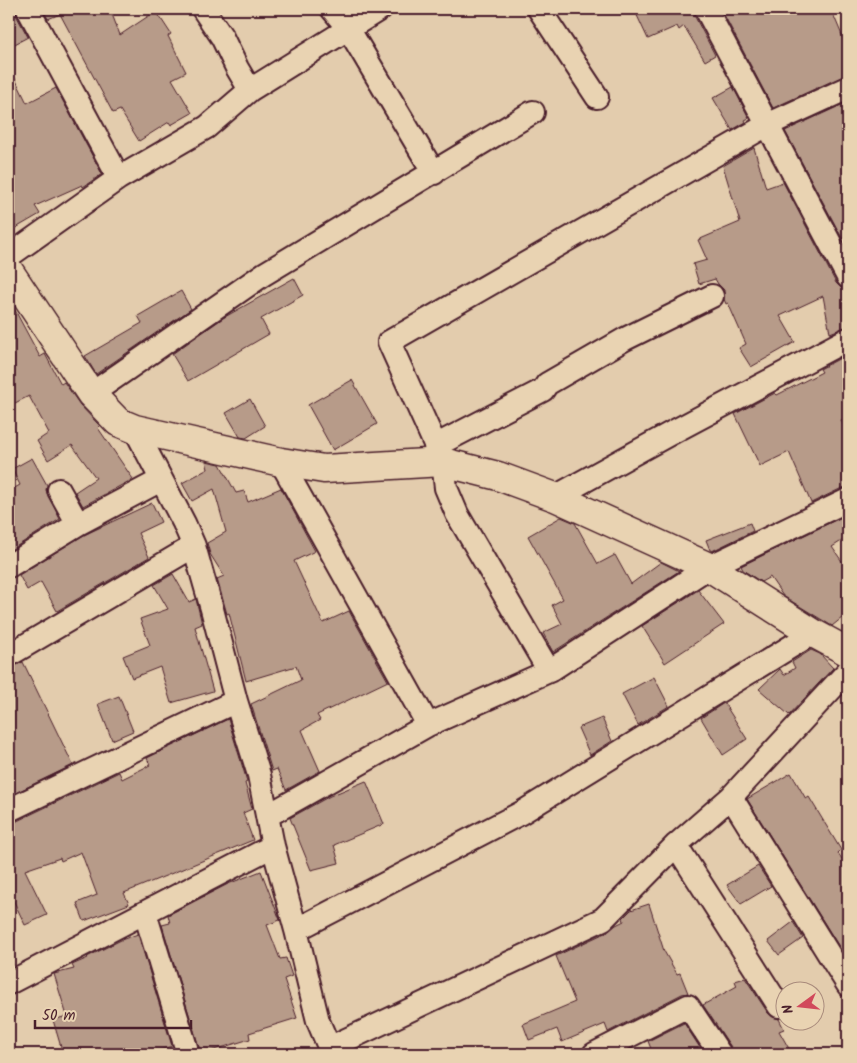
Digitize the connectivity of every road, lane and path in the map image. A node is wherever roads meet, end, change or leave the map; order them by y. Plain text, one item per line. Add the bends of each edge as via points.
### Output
1 (28, 9) edge
2 (203, 9) edge
3 (332, 9) edge
4 (380, 9) edge
5 (540, 9) edge
6 (706, 9) edge
7 (348, 28) junction
8 (848, 88) edge
9 (250, 90) junction
10 (597, 97) dead end
11 (533, 112) dead end
12 (767, 125) junction
13 (434, 173) junction
14 (120, 178) junction
15 (9, 256) edge
16 (9, 271) edge
17 (848, 277) edge
18 (712, 296) dead end
19 (848, 339) edge
20 (91, 394) junction
21 (135, 429) junction
22 (439, 454) junction
23 (281, 462) junction
24 (162, 480) junction
25 (59, 490) dead end
26 (555, 497) junction
27 (848, 500) edge
28 (78, 524) junction
29 (194, 546) junction
30 (9, 566) edge
31 (709, 567) junction
32 (812, 633) junction
33 (848, 652) edge
34 (9, 656) edge
35 (549, 671) junction
36 (848, 671) edge
37 (236, 701) junction
38 (428, 726) junction
39 (730, 797) junction
40 (9, 810) edge
41 (267, 816) junction
42 (676, 845) junction
43 (273, 846) junction
44 (145, 914) junction
45 (296, 930) junction
46 (9, 983) edge
47 (848, 985) edge
48 (774, 998) edge
49 (330, 1051) edge
50 (188, 1054) edge
51 (594, 1054) edge
52 (720, 1054) edge

1 - 14 street
2 - 9 street
3 - 7 street
4 - 7 street
5 - 10 street
6 - 12 street
7 - 9 street
7 - 13 street
8 - 12 street
9 - 14 street via 207,127
11 - 13 street
12 - 17 street
12 - 22 street via 389,342
13 - 20 street via 264,274
14 - 15 street
16 - 20 street
18 - 22 street via 625,339
19 - 26 street
20 - 21 street via 118,422
21 - 23 street
21 - 24 street
22 - 23 street via 324,469
22 - 26 street
22 - 35 street via 446,488 457,514
23 - 38 street
24 - 28 street
24 - 29 street
25 - 28 street
26 - 31 street
27 - 31 street
28 - 30 street
29 - 34 street
29 - 37 street
31 - 32 street
31 - 35 street
32 - 33 street
32 - 45 street via 521,813
35 - 38 street
36 - 39 street
37 - 40 street
37 - 41 street
38 - 41 street
39 - 42 street
39 - 47 street
41 - 43 street
42 - 48 street
42 - 49 street via 602,919
43 - 44 street
43 - 45 street
44 - 46 street
44 - 50 street
45 - 49 street via 318,1021
51 - 52 street via 688,1006

